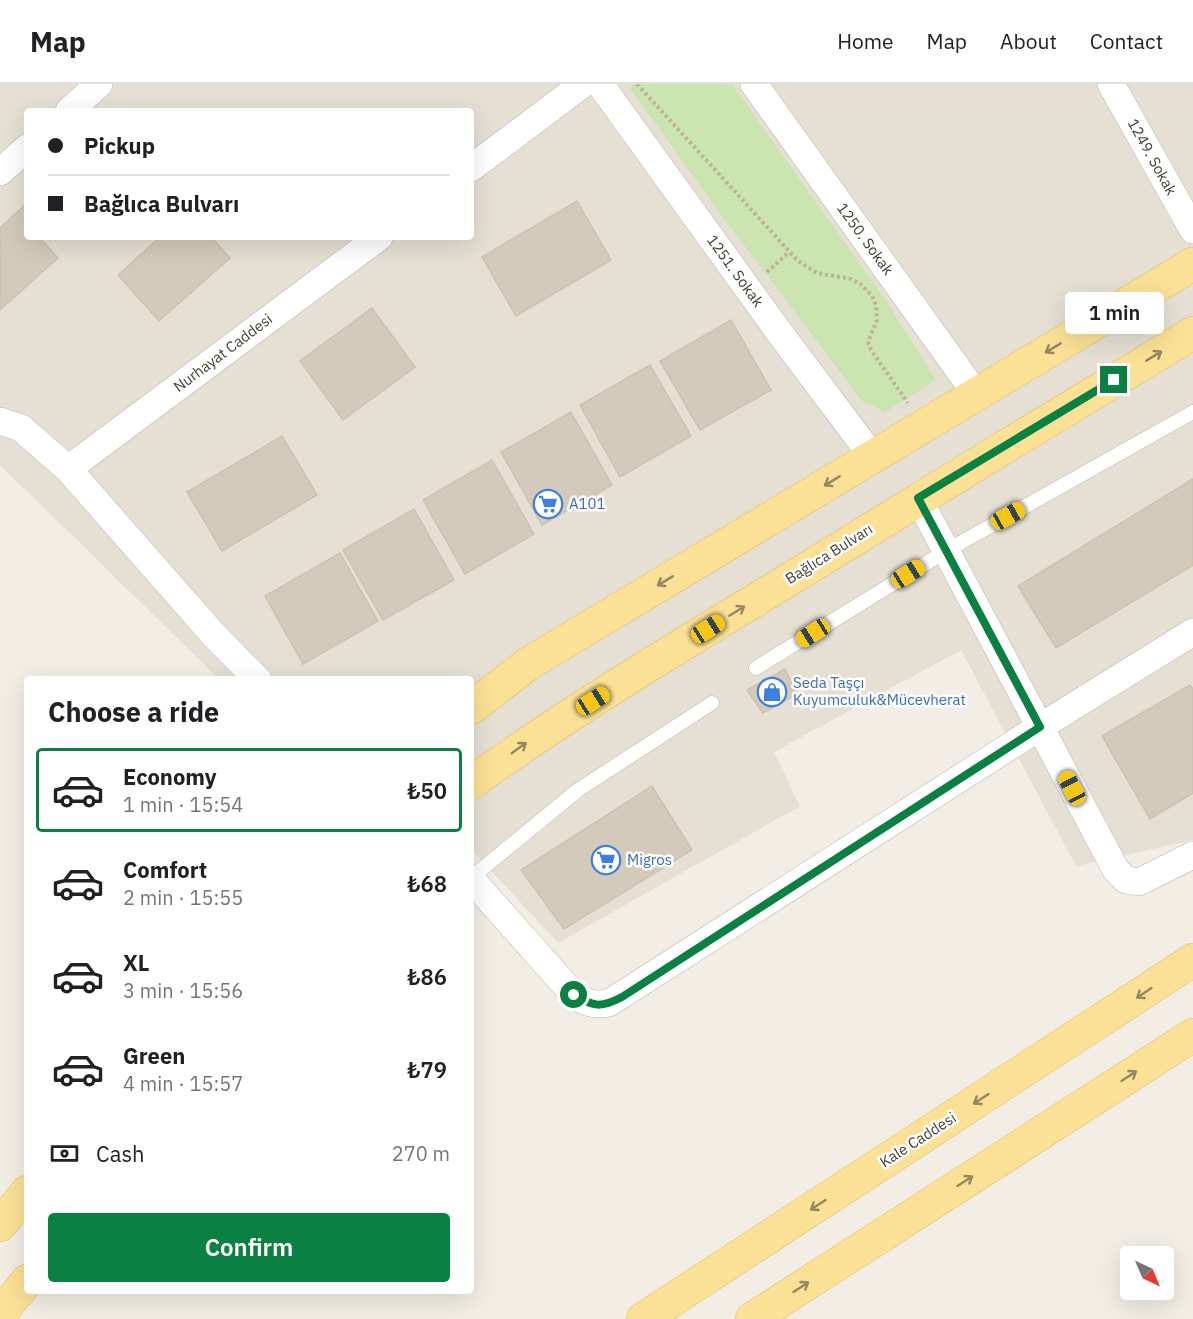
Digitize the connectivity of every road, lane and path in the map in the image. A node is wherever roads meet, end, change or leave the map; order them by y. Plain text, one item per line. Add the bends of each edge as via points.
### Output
1 (99, 84) edge
2 (583, 84) edge
3 (600, 84) edge
4 (637, 84) edge
5 (754, 84) edge
6 (1111, 84) edge
7 (72, 108) edge
8 (24, 151) edge
9 (474, 166) edge
10 (0, 172) edge
11 (1193, 230) edge
12 (375, 240) edge
13 (1193, 264) edge
14 (1193, 333) edge
15 (976, 394) junction
16 (1193, 412) edge
17 (0, 421) edge
18 (923, 426) junction
19 (872, 456) junction
20 (68, 469) junction
21 (918, 498) junction
22 (946, 551) junction
23 (1193, 632) edge
24 (756, 668) dead end
25 (254, 676) edge
26 (712, 703) dead end
27 (474, 706) edge
28 (1040, 727) junction
29 (474, 781) edge
30 (1193, 855) edge
31 (474, 876) edge
32 (474, 881) edge
33 (1193, 960) edge
34 (1193, 1035) edge
35 (24, 1196) edge
36 (0, 1225) edge
37 (24, 1285) edge
38 (0, 1314) edge
39 (643, 1319) edge
40 (752, 1319) edge

1 - 7 street
2 - 9 street
3 - 19 street, 1251. Sokak
4 - 18 path via 798,261 817,273 851,279 872,296 877,320 868,342 871,350
5 - 15 street, 1250. Sokak
6 - 11 street, 1249. Sokak
8 - 10 street
12 - 20 street, Nurhayat Caddesi
13 -> 15 main road
21 -> 14 main road, Bağlıca Bulvarı
15 - 18 main road
16 - 22 lane
17 - 20 street via 21,428
18 - 19 main road
19 -> 27 main road via 528,664
20 - 25 street
21 - 22 street
29 -> 21 main road, Bağlıca Bulvarı via 535,736
22 - 24 lane
22 - 28 street
23 - 28 street
26 - 31 lane via 578,790
28 - 30 street via 1116,870 1125,880 1139,882
28 - 32 street via 609,1003 598,1006 574,995
33 -> 39 main road, Kale Caddesi
40 -> 34 main road
35 - 36 main road
37 - 38 main road

